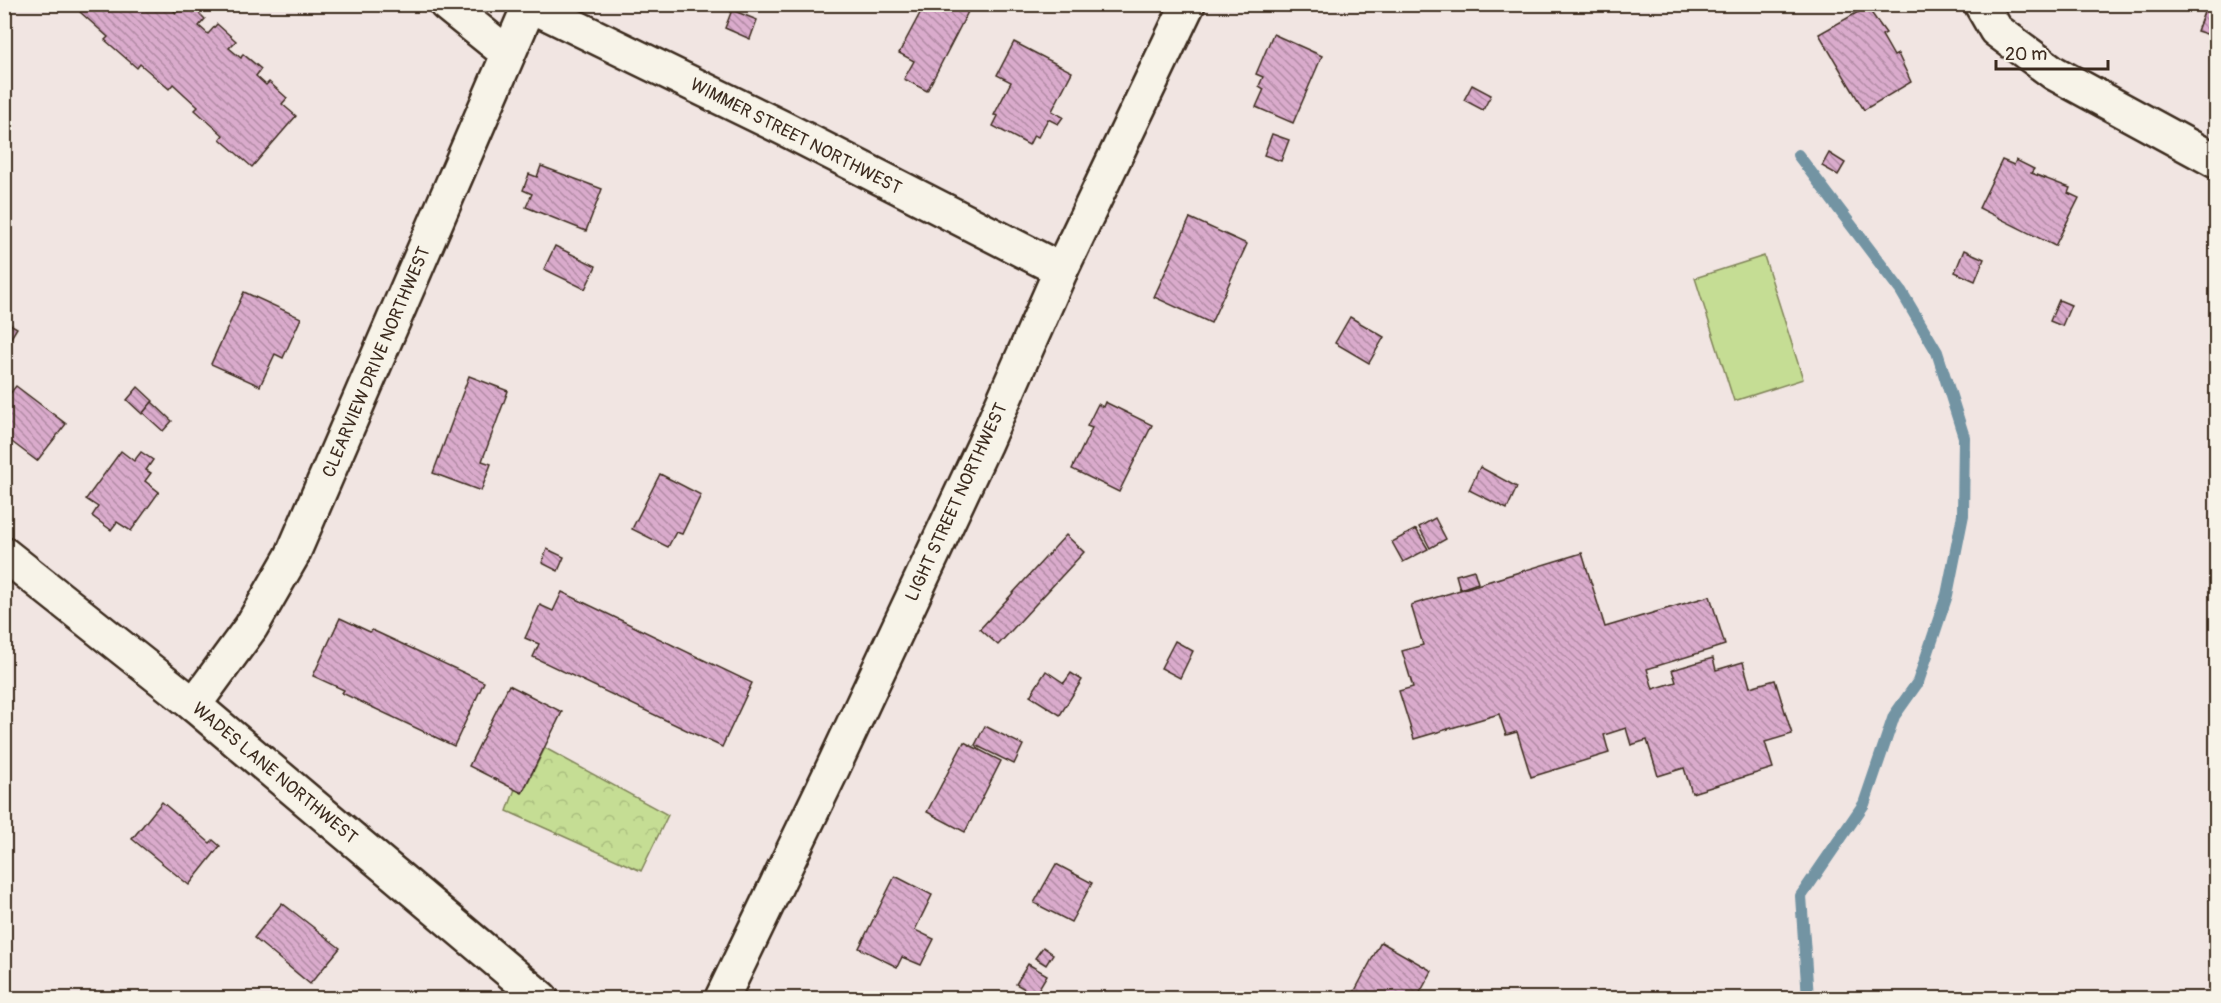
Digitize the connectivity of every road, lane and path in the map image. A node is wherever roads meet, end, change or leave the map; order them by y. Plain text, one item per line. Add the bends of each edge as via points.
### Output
1 (446, 4) edge
2 (1188, 4) edge
3 (1981, 4) edge
4 (530, 5) edge
5 (508, 54) junction
6 (2217, 161) edge
7 (1061, 270) junction
8 (4, 554) edge
9 (194, 705) junction
10 (541, 999) edge
11 (722, 999) edge

1 - 5 street
2 - 7 street, LIGHT STREET NORTHWEST
3 - 6 street via 1996,30 2054,73
4 - 5 street, CLEARVIEW DRIVE NORTHWEST
4 - 7 street, WIMMER STREET NORTHWEST
5 - 9 street, CLEARVIEW DRIVE NORTHWEST via 292,556 251,627
7 - 11 street, LIGHT STREET NORTHWEST via 979,456
8 - 9 street, WADES LANE NORTHWEST
9 - 10 street, WADES LANE NORTHWEST

